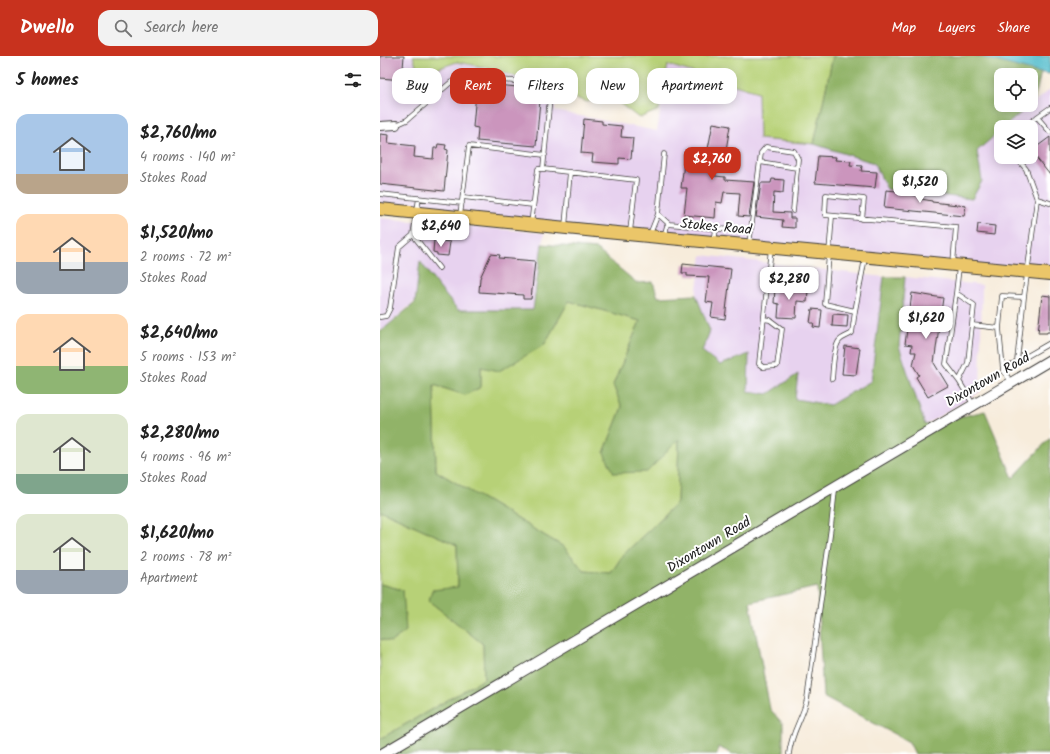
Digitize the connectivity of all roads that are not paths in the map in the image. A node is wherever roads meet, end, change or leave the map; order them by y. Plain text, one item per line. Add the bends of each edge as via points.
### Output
1 (1050, 108) edge
2 (1037, 117) junction
3 (1033, 120) edge
4 (380, 126) edge
5 (396, 126) joint
6 (1050, 132) edge
7 (664, 154) dead end
8 (545, 155) junction
9 (760, 162) junction
10 (1022, 164) edge
11 (797, 168) junction
12 (543, 169) junction
13 (570, 172) junction
14 (380, 194) edge
15 (462, 197) junction
16 (418, 198) junction
17 (1037, 199) junction
18 (462, 203) junction
19 (1050, 203) edge
20 (533, 205) junction
21 (380, 209) edge
22 (793, 211) dead end
23 (417, 213) junction
24 (658, 214) junction
25 (832, 216) junction
26 (460, 217) junction
27 (862, 219) junction
28 (531, 224) junction
29 (669, 224) junction
30 (565, 227) junction
31 (716, 229) junction
32 (751, 232) junction
33 (630, 234) junction
34 (413, 235) junction
35 (649, 236) junction
36 (664, 238) junction
37 (714, 242) junction
38 (749, 245) junction
39 (772, 248) junction
40 (829, 253) junction
41 (865, 257) junction
42 (956, 265) junction
43 (439, 268) dead end
44 (1027, 272) junction
45 (1050, 274) edge
46 (956, 292) junction
47 (1024, 297) junction
48 (855, 311) junction
49 (380, 317) edge
50 (764, 319) junction
51 (972, 325) junction
52 (999, 328) junction
53 (1050, 344) edge
54 (1050, 360) edge
55 (1017, 361) junction
56 (1002, 370) junction
57 (832, 379) dead end
58 (959, 381) junction
59 (1011, 382) junction
60 (973, 405) junction
61 (836, 486) junction
62 (382, 754) edge
63 (789, 754) edge

1 - 2 lane
2 - 3 lane
2 - 6 lane
4 - 5 street
5 - 8 lane via 457,79 468,77 524,82 549,92
7 - 24 lane
8 - 12 lane
8 - 15 lane via 469,146
9 - 11 lane
9 - 11 lane via 761,153 766,147 794,151 798,159
9 - 32 lane
10 - 17 lane
11 - 22 lane
12 - 13 lane
12 - 20 lane via 538,169
13 - 30 lane
13 - 33 lane via 636,180
14 - 16 lane
15 - 18 lane
15 - 20 lane
16 - 18 lane
16 - 23 lane
17 - 19 lane
17 - 44 lane
18 - 26 lane
20 - 28 lane
21 - 23 main road, Stokes Road
23 - 26 main road, Stokes Road
23 - 34 lane
24 - 29 lane
24 - 35 lane
25 - 27 lane
25 - 27 lane via 825,215 826,195 864,199
25 - 40 lane
26 - 28 main road, Stokes Road
27 - 42 lane via 956,228
28 - 30 main road, Stokes Road
29 - 31 lane
29 - 36 lane
30 - 33 main road, Stokes Road
31 - 32 lane
31 - 37 lane
32 - 38 lane
33 - 35 main road, Stokes Road
34 - 43 lane
34 - 49 lane via 399,247 390,308 386,316
35 - 36 main road, Stokes Road
36 - 37 main road, Stokes Road
37 - 38 main road, Stokes Road
38 - 39 main road, Stokes Road
39 - 40 main road, Stokes Road
39 - 50 lane
40 - 41 main road, Stokes Road
40 - 48 lane via 825,304
41 - 42 main road, Stokes Road
41 - 48 lane
42 - 44 main road, Stokes Road
42 - 46 lane
44 - 45 main road, Stokes Road
44 - 47 lane
46 - 51 lane via 974,305
46 - 58 lane via 946,364
47 - 52 lane via 1002,296
47 - 55 lane
48 - 57 lane via 852,333 840,339 835,351
50 - 50 lane via 758,364 763,367 777,366 782,329 770,320
51 - 52 lane
51 - 58 lane via 968,363
52 - 56 lane
53 - 55 lane
54 - 59 street, Dixontown Road
55 - 56 lane
56 - 59 lane
58 - 60 lane
59 - 60 street, Dixontown Road
60 - 61 street, Dixontown Road
61 - 62 street, Dixontown Road
61 - 63 lane via 808,693

